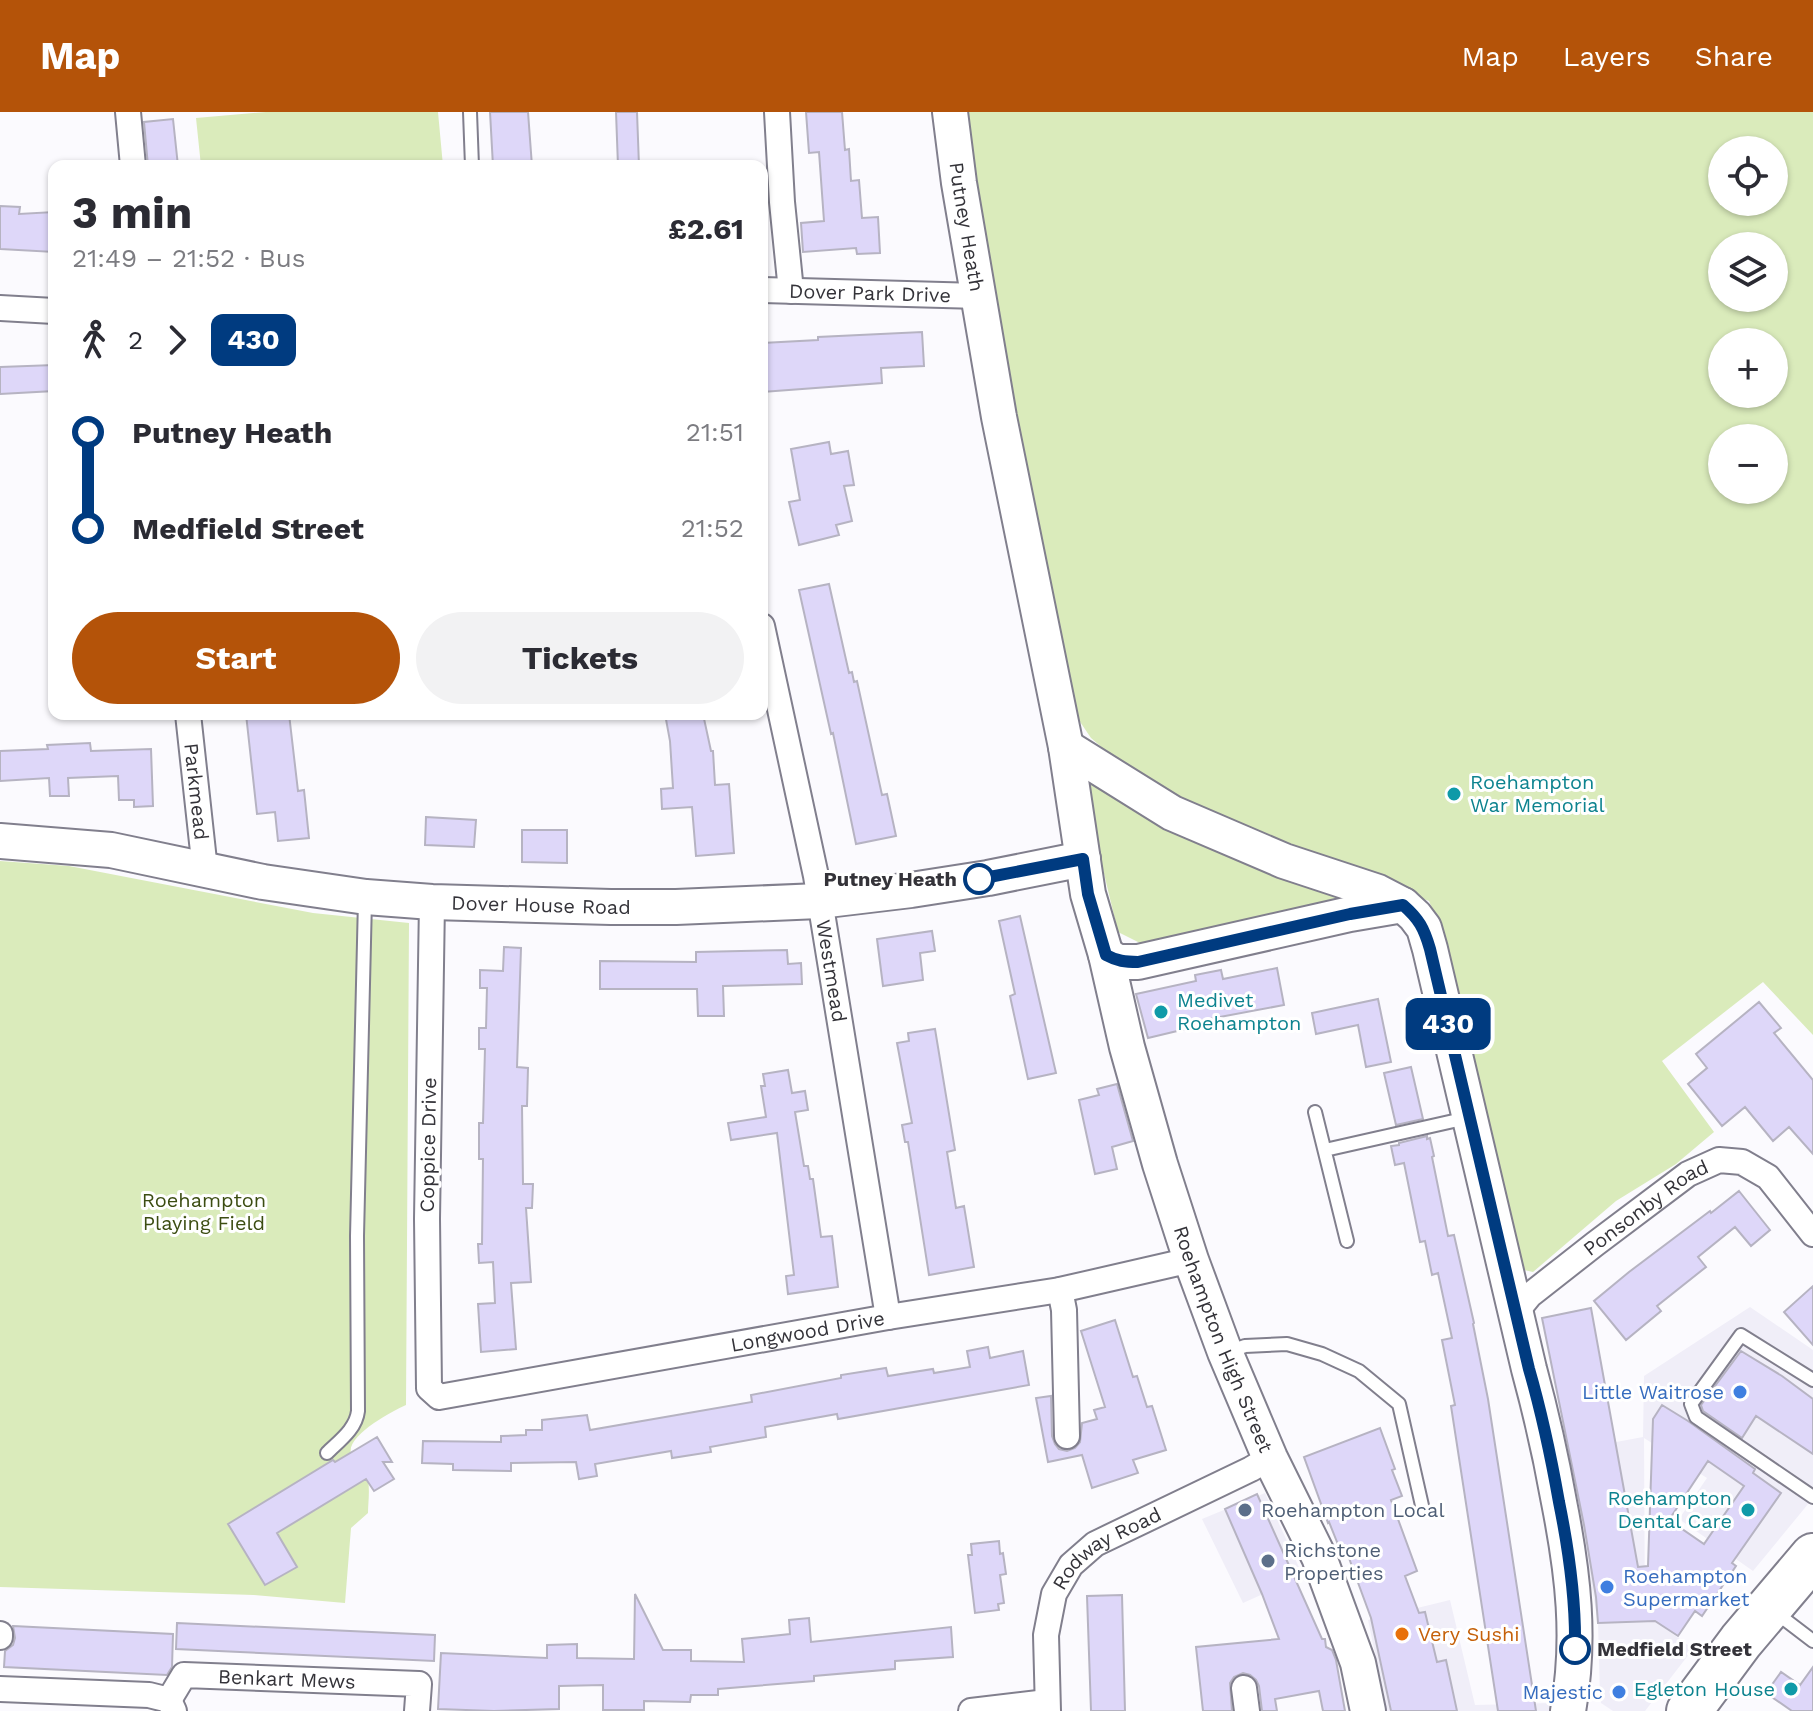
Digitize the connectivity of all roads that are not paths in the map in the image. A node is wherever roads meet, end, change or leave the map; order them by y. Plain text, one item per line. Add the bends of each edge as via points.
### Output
1 (128, 112) edge
2 (470, 112) edge
3 (777, 112) edge
4 (950, 112) edge
5 (132, 160) edge
6 (472, 160) edge
7 (768, 290) edge
8 (791, 291) junction
9 (979, 296) junction
10 (0, 308) edge
11 (48, 311) edge
12 (768, 654) edge
13 (189, 720) edge
14 (1066, 747) junction
15 (0, 841) edge
16 (1083, 859) junction
17 (205, 870) junction
18 (366, 897) junction
19 (819, 901) junction
20 (432, 902) junction
21 (1403, 905) junction
22 (1106, 955) junction
23 (1315, 1112) dead end
24 (1470, 1118) junction
25 (1325, 1150) junction
26 (1813, 1234) edge
27 (1347, 1241) dead end
28 (1191, 1260) junction
29 (1060, 1290) junction
30 (1517, 1311) junction
31 (888, 1317) junction
32 (1225, 1352) junction
33 (1813, 1380) edge
34 (429, 1388) joint
35 (1067, 1436) dead end
36 (327, 1453) dead end
37 (1270, 1458) junction
38 (1813, 1497) edge
39 (1423, 1510) dead end
40 (1813, 1556) edge
41 (1769, 1607) junction
42 (1813, 1641) edge
43 (1574, 1677) junction
44 (0, 1689) edge
45 (172, 1706) edge
46 (1048, 1706) edge
47 (417, 1711) edge
48 (971, 1711) edge
49 (1368, 1711) edge
50 (1568, 1711) edge
51 (1581, 1711) edge
52 (1689, 1711) edge

1 - 5 street
2 - 6 lane
3 - 8 street
4 - 9 street, Putney Heath
7 - 8 street, Dover Park Drive
8 - 9 street, Dover Park Drive
9 - 14 street, Putney Heath
10 - 11 street
12 - 19 street, Westmead
13 - 17 street, Parkmead
14 - 16 street, Putney Heath
14 - 21 street via 1172,813
15 - 17 street, Dover House Road via 111,850
16 - 19 street, Dover House Road
16 - 22 street, Putney Heath
17 - 18 street, Dover House Road
18 - 20 street, Dover House Road
18 - 36 lane via 358,1411 350,1430
19 - 20 street, Dover House Road via 676,907
19 - 31 street, Westmead
20 - 34 street, Coppice Drive
21 - 22 street via 1138,962 1118,962
21 - 24 street via 1424,928
22 - 28 street, Roehampton High Street via 1131,1062
23 - 25 lane
24 - 25 lane
24 - 30 street
25 - 27 lane
26 - 30 street, Ponsonby Road via 1768,1177 1742,1162 1719,1160 1688,1174 1530,1295
28 - 29 street, Longwood Drive
28 - 32 street, Roehampton High Street
29 - 31 street, Longwood Drive
29 - 35 street
30 - 43 street via 1571,1561
31 - 34 street, Longwood Drive via 439,1397
32 - 37 street, Roehampton High Street
32 - 39 lane via 1287,1344 1359,1371 1399,1404
33 - 38 lane via 1741,1335 1691,1404 1696,1417
37 - 46 street, Rodway Road via 1095,1544 1071,1565 1054,1594 1046,1635
37 - 49 street, Roehampton High Street via 1319,1557 1358,1663
40 - 41 highway
41 - 42 lane
41 - 52 highway
43 - 50 street
43 - 51 street
44 - 45 street via 149,1695
45 - 47 street, Benkart Mews via 184,1675 419,1684
46 - 48 street

